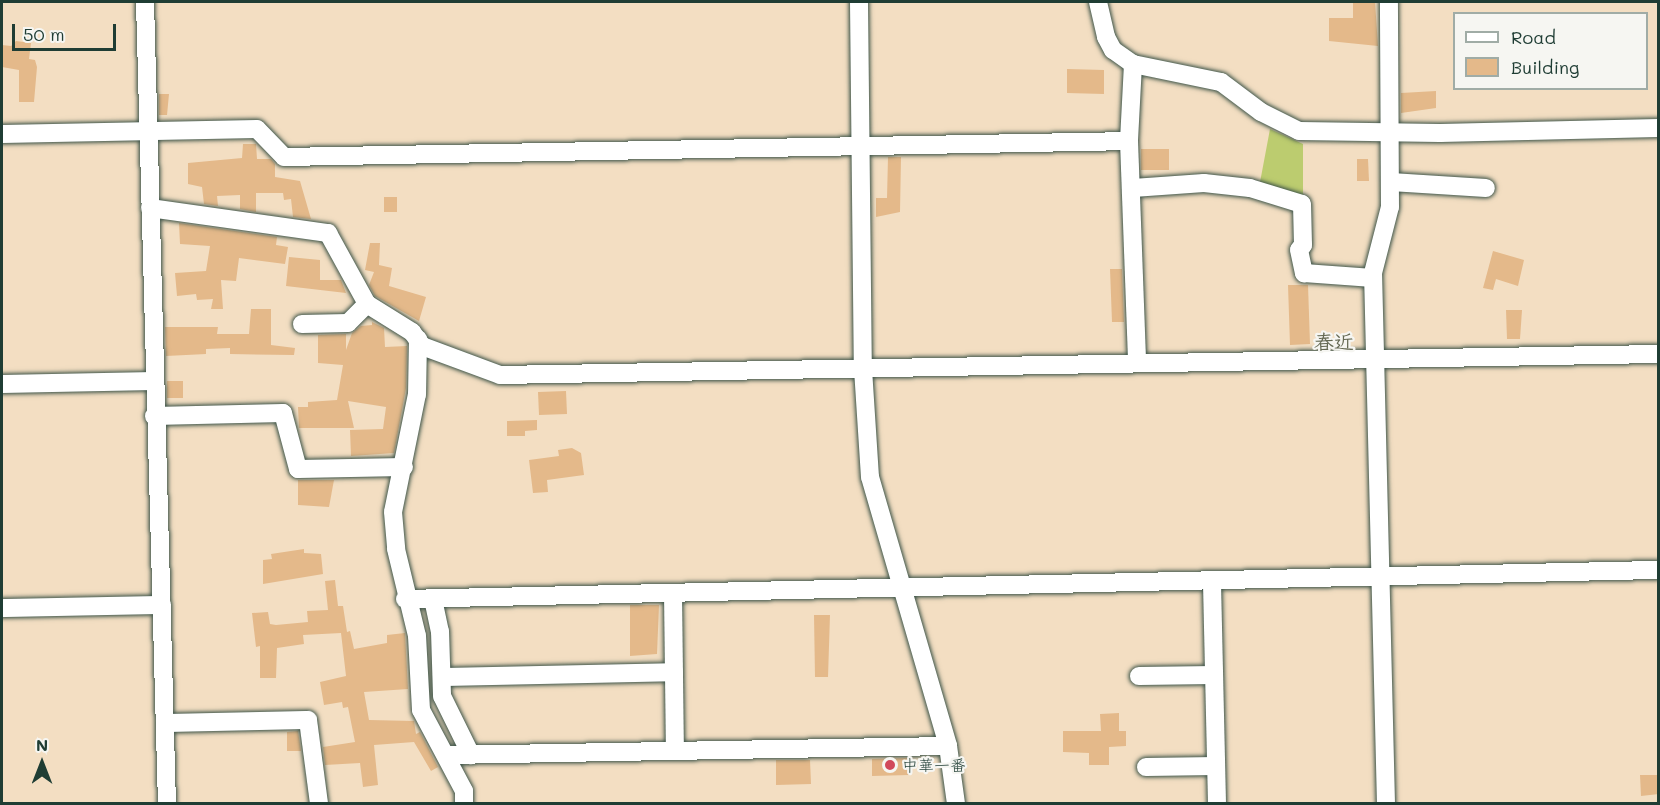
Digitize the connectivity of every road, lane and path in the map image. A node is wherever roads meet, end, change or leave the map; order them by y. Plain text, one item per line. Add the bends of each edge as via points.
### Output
1 (145, 2) edge
2 (859, 2) edge
3 (1098, 2) edge
4 (1389, 2) edge
5 (1132, 64) junction
6 (1659, 128) edge
7 (148, 131) junction
8 (1392, 133) junction
9 (2, 134) edge
10 (1129, 141) junction
11 (860, 147) junction
12 (1391, 182) junction
13 (1133, 188) junction
14 (1486, 188) dead end
15 (150, 208) junction
16 (1373, 278) junction
17 (367, 304) junction
18 (302, 324) dead end
19 (418, 339) junction
20 (1659, 354) edge
21 (1377, 358) junction
22 (1137, 363) junction
23 (863, 369) junction
24 (154, 381) junction
25 (2, 384) edge
26 (154, 416) junction
27 (404, 467) junction
28 (1659, 570) edge
29 (1379, 579) junction
30 (1212, 583) junction
31 (901, 589) junction
32 (673, 593) junction
33 (405, 599) junction
34 (433, 599) junction
35 (162, 605) junction
36 (2, 608) edge
37 (674, 672) junction
38 (1214, 675) junction
39 (1139, 676) dead end
40 (442, 677) junction
41 (165, 723) junction
42 (948, 746) junction
43 (675, 751) junction
44 (447, 755) junction
45 (471, 755) junction
46 (1146, 766) dead end
47 (1216, 766) junction
48 (167, 804) edge
49 (319, 804) edge
50 (464, 804) edge
51 (956, 804) edge
52 (1217, 804) edge
53 (1386, 804) edge

1 - 7 street
2 - 11 street
3 - 5 street via 1113,50
4 - 8 street
5 - 8 street via 1221,82 1260,112 1299,131
5 - 10 street
6 - 8 street
7 - 9 street
7 - 11 street via 257,129 284,157
7 - 15 street
8 - 12 street
10 - 11 street
10 - 13 street
11 - 23 street
12 - 14 street
12 - 16 street via 1390,207 1375,255
13 - 16 street via 1204,183 1250,188 1302,204 1303,245 1299,250 1304,273
13 - 22 street
15 - 17 street via 328,233
15 - 24 street
16 - 21 street
17 - 18 street via 348,323
17 - 19 street
19 - 23 street via 422,346 500,375
19 - 27 street via 417,394
20 - 21 street
21 - 22 street
21 - 29 street
22 - 23 street
23 - 31 street via 870,477
24 - 25 street
24 - 26 street
26 - 27 street via 283,413 298,469
26 - 35 street
27 - 33 street via 393,512
28 - 29 street
29 - 30 street
29 - 53 street
30 - 31 street
30 - 38 street
31 - 32 street
31 - 42 street
32 - 34 street
32 - 37 street
33 - 34 street
33 - 44 street via 417,636 421,710
34 - 40 street via 440,631
35 - 36 street
35 - 41 street
37 - 40 street
37 - 43 street
38 - 39 street
38 - 47 street
40 - 45 street via 448,712
41 - 48 street
41 - 49 street via 308,720
42 - 43 street
42 - 51 street
43 - 45 street
44 - 45 street
44 - 50 street via 464,791
46 - 47 street
47 - 52 street

